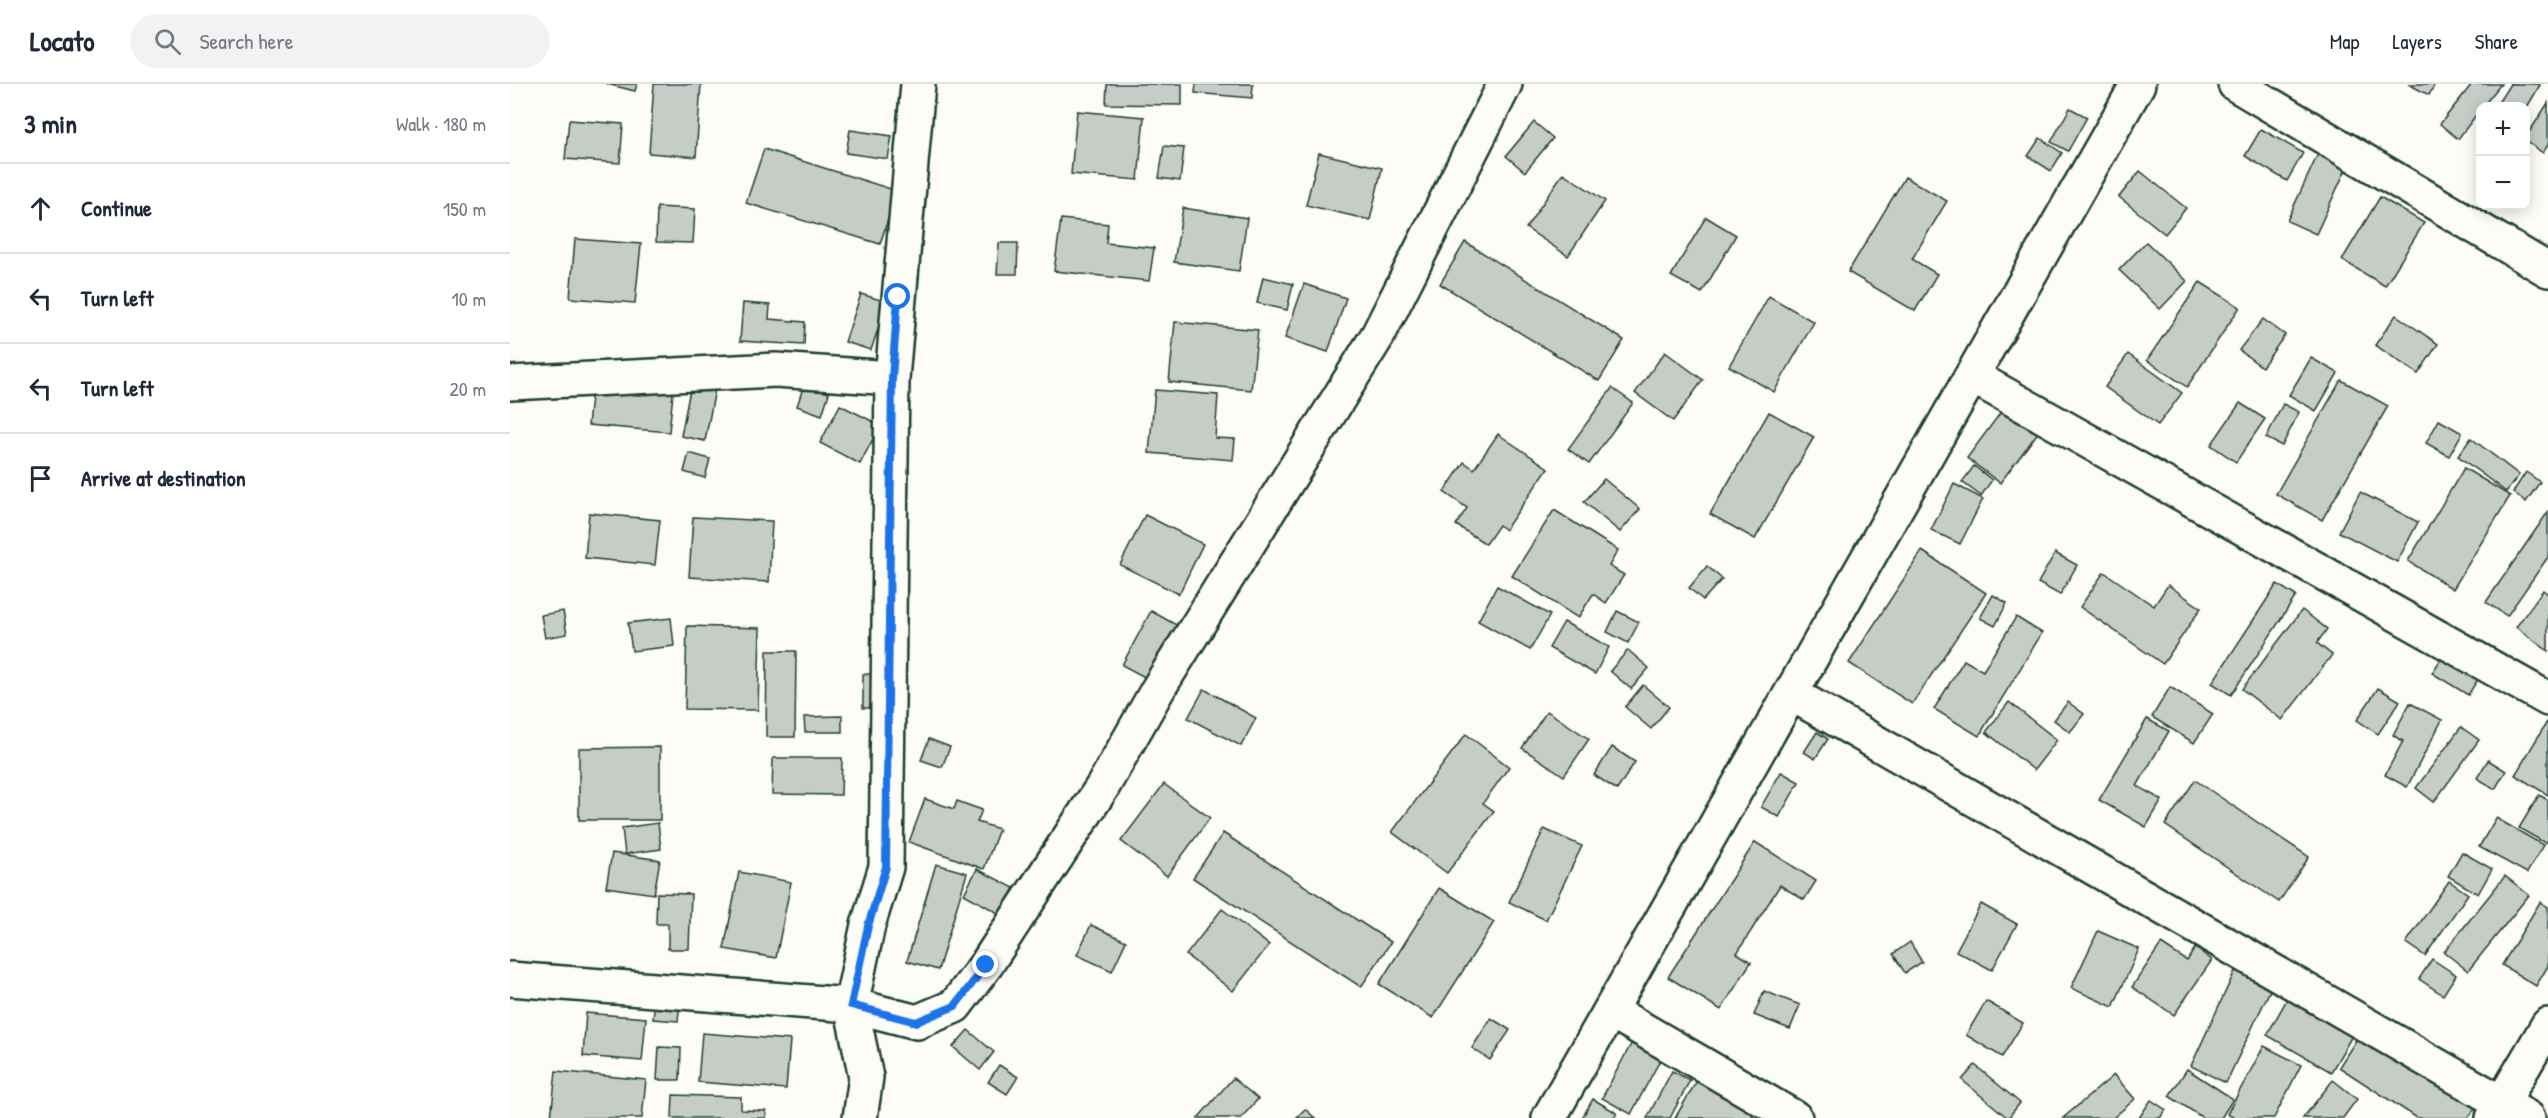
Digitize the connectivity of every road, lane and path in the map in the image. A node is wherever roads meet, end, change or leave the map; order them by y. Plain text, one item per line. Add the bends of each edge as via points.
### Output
1 (918, 84) edge
2 (1505, 84) edge
3 (2138, 84) edge
4 (2235, 84) edge
5 (2548, 270) edge
6 (1972, 376) junction
7 (892, 378) junction
8 (510, 383) edge
9 (1792, 694) junction
10 (2548, 699) edge
11 (510, 979) edge
12 (851, 1005) junction
13 (1611, 1011) junction
14 (2548, 1025) edge
15 (2508, 1113) edge
16 (860, 1118) edge
17 (1549, 1118) edge
18 (1795, 1118) edge

1 - 7 street
2 - 12 street via 1377,335 1158,689 1103,786 986,965 955,1006 916,1022
3 - 6 street
4 - 5 street
6 - 9 street
6 - 10 street
7 - 8 street via 776,370
7 - 12 street via 886,867
9 - 13 street
9 - 15 street
11 - 12 street
12 - 16 street via 866,1077
13 - 17 street
13 - 18 street
14 - 15 street

